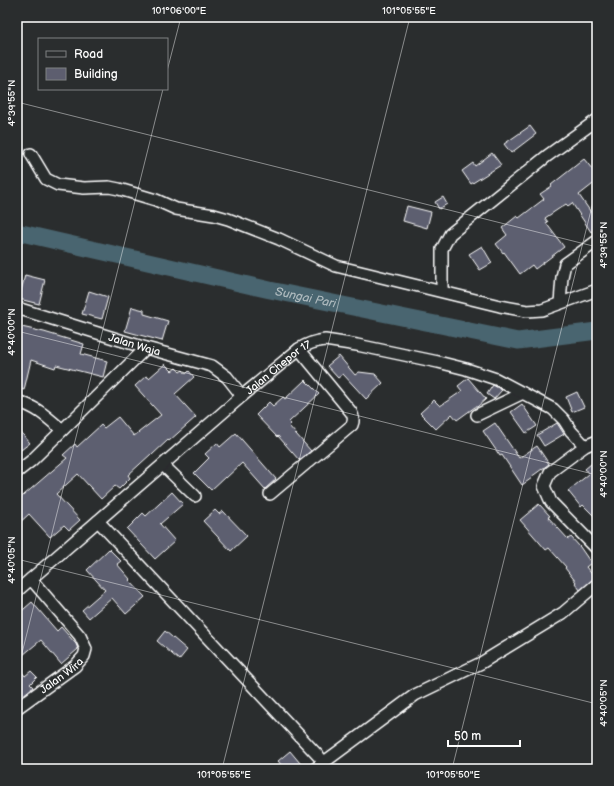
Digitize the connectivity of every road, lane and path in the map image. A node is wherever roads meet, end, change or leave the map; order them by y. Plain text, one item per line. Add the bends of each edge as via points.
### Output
1 (597, 120) edge
2 (31, 154) dead end
3 (597, 241) edge
4 (597, 290) edge
5 (442, 291) junction
6 (560, 303) junction
7 (17, 308) edge
8 (146, 348) junction
9 (299, 349) junction
10 (523, 393) junction
11 (242, 396) junction
12 (17, 401) edge
13 (477, 415) dead end
14 (62, 430) junction
15 (597, 441) edge
16 (585, 446) junction
17 (163, 465) junction
18 (17, 472) edge
19 (270, 494) dead end
20 (195, 496) dead end
21 (98, 521) junction
22 (597, 549) edge
23 (31, 579) junction
24 (597, 584) edge
25 (17, 591) edge
26 (17, 708) edge
27 (319, 765) edge

1 - 5 street via 547,156 450,234 442,249
2 - 5 street via 46,179 58,186 119,189 176,209 228,219 279,239 336,266
3 - 6 street via 565,264
4 - 6 street
5 - 6 street via 527,311 542,310
7 - 8 street, Jalan Waja
8 - 11 street, Jalan Waja via 212,366 227,377
8 - 14 street
9 - 10 street, Jalan Chepor 17 via 325,340 357,345 466,369 496,379
9 - 11 street, Jalan Chepor 17
9 - 19 street via 354,419 352,425
10 - 13 street
10 - 16 street, Jalan Chepor 17 via 557,413
11 - 17 street, Jalan Chepor 17
12 - 14 street via 41,411
14 - 18 street
15 - 16 street
16 - 22 street via 550,472 544,486 550,502
17 - 20 street
17 - 21 street, Jalan Chepor 17
21 - 23 street, Jalan Chepor 17
21 - 27 street
23 - 25 street, Jalan Chepor 17
23 - 26 street, Jalan Wira via 80,636 86,649 84,656 75,666
24 - 27 street via 563,613 481,663 415,695

